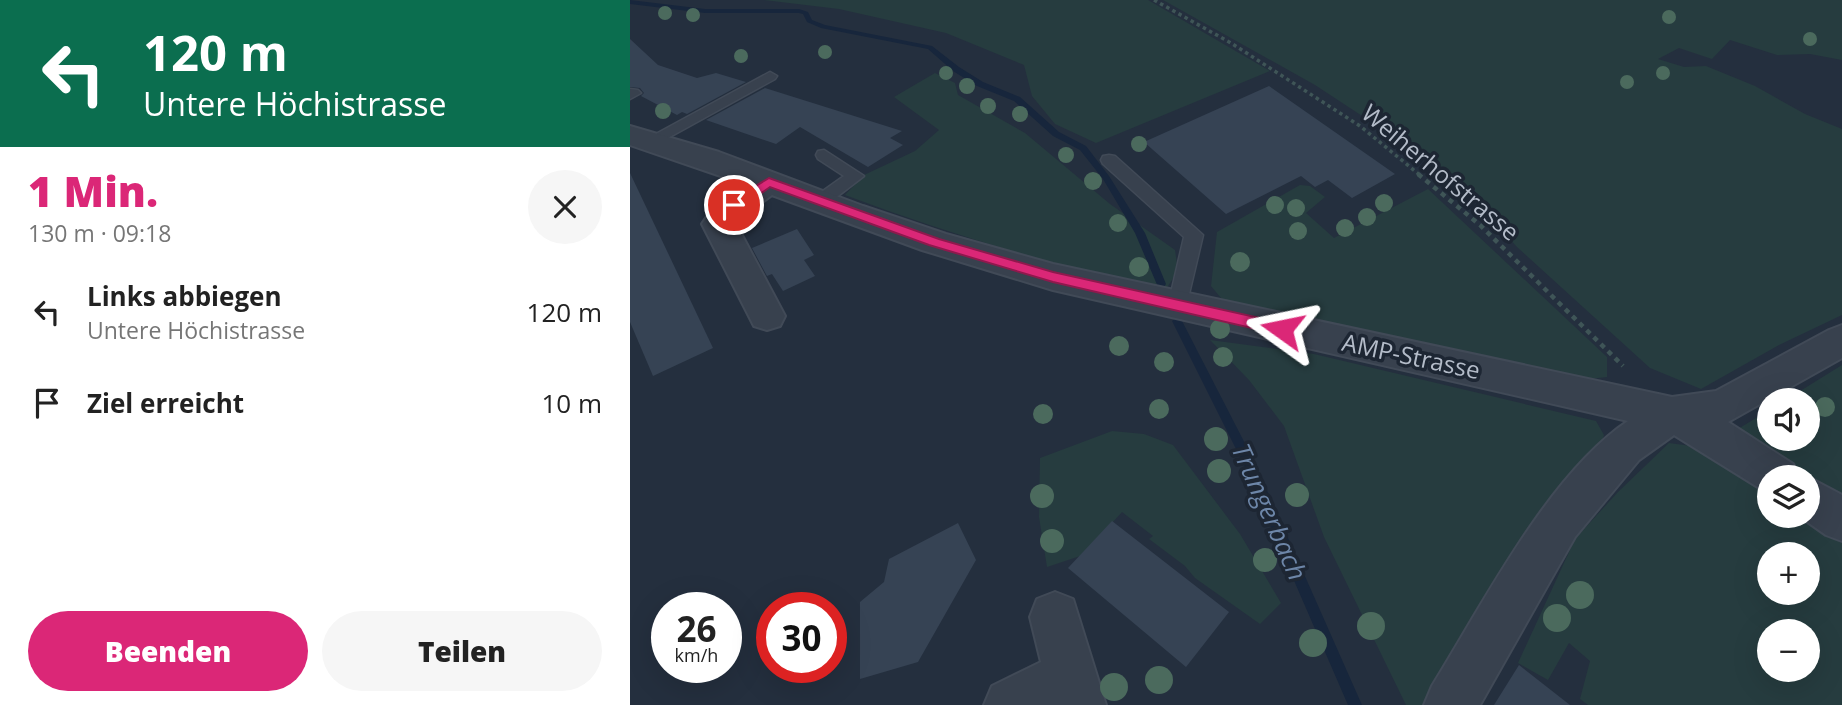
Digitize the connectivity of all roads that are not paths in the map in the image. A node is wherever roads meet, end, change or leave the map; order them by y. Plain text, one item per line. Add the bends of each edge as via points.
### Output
1 (771, 76) dead end
2 (640, 138) edge
3 (824, 155) dead end
4 (1109, 160) dead end
5 (769, 182) junction
6 (819, 202) junction
7 (1178, 306) junction
8 (767, 316) dead end
9 (1842, 340) edge
10 (1672, 414) junction
11 (1758, 465) edge
12 (1820, 505) edge
13 (1842, 520) edge
14 (1055, 617) dead end
15 (1075, 690) edge
16 (1011, 705) edge
17 (1451, 705) edge

1 - 2 lane
2 - 5 street, AMP-Strasse
3 - 6 lane via 856,176
4 - 7 lane via 1194,235
5 - 6 street, AMP-Strasse
5 - 8 street via 728,210 719,224
6 - 7 street, AMP-Strasse via 1053,277
7 - 10 street, AMP-Strasse
9 - 10 street, AMP-Strasse via 1723,407
10 - 11 street, AMP-Strasse
10 - 17 street via 1624,447 1559,522
12 - 13 street
14 - 15 street
15 - 16 street

